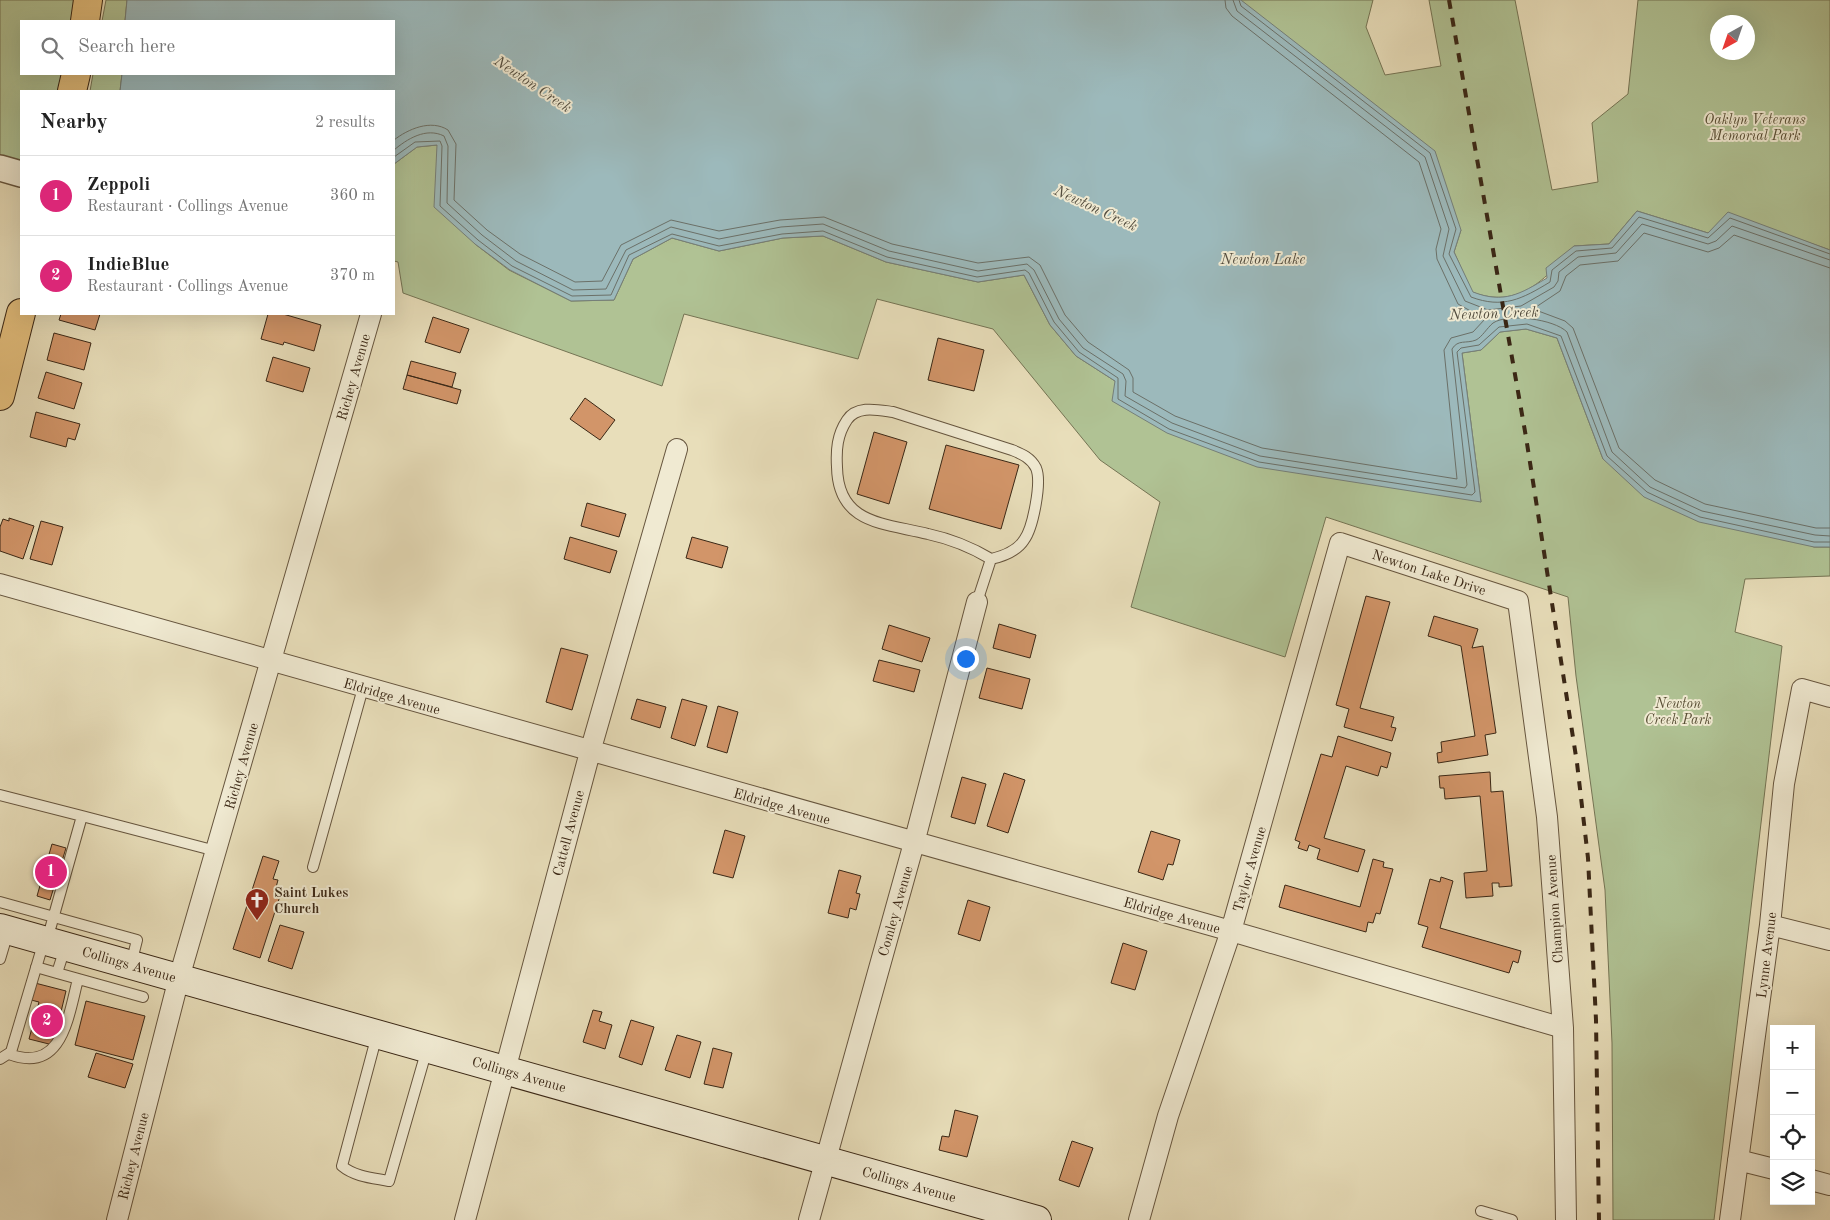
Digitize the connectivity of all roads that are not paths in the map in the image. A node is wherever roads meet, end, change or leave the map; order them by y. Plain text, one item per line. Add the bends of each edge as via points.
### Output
1 (88, 0) edge
2 (85, 20) edge
3 (76, 75) edge
4 (72, 90) edge
5 (0, 168) edge
6 (20, 174) edge
7 (20, 315) edge
8 (372, 315) edge
9 (0, 396) edge
10 (677, 448) dead end
11 (1340, 543) joint
12 (991, 559) junction
13 (0, 584) edge
14 (1518, 601) joint
15 (977, 602) joint
16 (271, 661) junction
17 (363, 688) junction
18 (1830, 697) edge
19 (590, 752) junction
20 (0, 795) edge
21 (82, 816) junction
22 (914, 843) junction
23 (216, 851) junction
24 (313, 867) dead end
25 (0, 902) edge
26 (1770, 925) junction
27 (4, 929) edge
28 (1231, 931) junction
29 (52, 936) junction
30 (1830, 940) edge
31 (0, 960) edge
32 (36, 967) junction
33 (57, 973) junction
34 (179, 978) junction
35 (78, 979) junction
36 (143, 997) dead end
37 (1563, 1028) junction
38 (377, 1034) junction
39 (427, 1048) junction
40 (4, 1056) edge
41 (504, 1070) junction
42 (1738, 1160) junction
43 (826, 1161) junction
44 (1770, 1168) edge
45 (1815, 1181) edge
46 (1830, 1185) edge
47 (1481, 1212) dead end
48 (117, 1220) edge
49 (466, 1220) edge
50 (809, 1220) edge
51 (1037, 1220) edge
52 (1139, 1220) edge
53 (1512, 1220) edge
54 (1566, 1220) edge
55 (1730, 1220) edge

1 - 2 highway
3 - 4 highway
5 - 6 street
7 - 9 highway
8 - 16 street, Richey Avenue
10 - 19 street, Cattell Avenue
11 - 14 street, Newton Lake Drive
11 - 28 street, Taylor Avenue
12 - 12 lane via 1015,550 1025,540 1038,480 1028,456 893,412 873,409 849,416 836,446 837,478 846,503 871,522 962,543
12 - 15 lane
13 - 16 street, Eldridge Avenue
14 - 37 street, Champion Avenue via 1547,817
15 - 22 street, Comley Avenue
16 - 17 street, Eldridge Avenue
16 - 23 street, Richey Avenue
17 - 19 street, Eldridge Avenue
17 - 24 lane
18 - 26 street, Lynne Avenue via 1802,689 1784,784
19 - 22 street, Eldridge Avenue
19 - 41 street, Cattell Avenue
20 - 21 lane
21 - 23 lane
21 - 29 lane
22 - 28 street, Eldridge Avenue
22 - 43 street, Comley Avenue
23 - 34 street, Richey Avenue
25 - 29 lane
26 - 30 street
26 - 42 street, Lynne Avenue
27 - 29 main road, Collings Avenue
27 - 31 lane
28 - 37 street, Eldridge Avenue
28 - 52 street, Taylor Avenue via 1168,1116
29 - 32 lane
29 - 33 lane
29 - 34 main road, Collings Avenue via 131,965
32 - 33 lane
32 - 40 lane
33 - 35 lane
34 - 38 main road, Collings Avenue
34 - 48 street, Richey Avenue
35 - 36 lane
35 - 40 lane via 69,1014 55,1048 43,1057 24,1060
37 - 54 street, Champion Avenue
38 - 39 main road, Collings Avenue
38 - 39 lane via 342,1166 348,1171 389,1181
39 - 41 main road, Collings Avenue
41 - 43 main road, Collings Avenue
41 - 49 street, Cattell Avenue
42 - 44 street
42 - 55 street, Lynne Avenue
43 - 50 street, Comley Avenue
43 - 51 main road, Collings Avenue
45 - 46 street
47 - 53 lane

